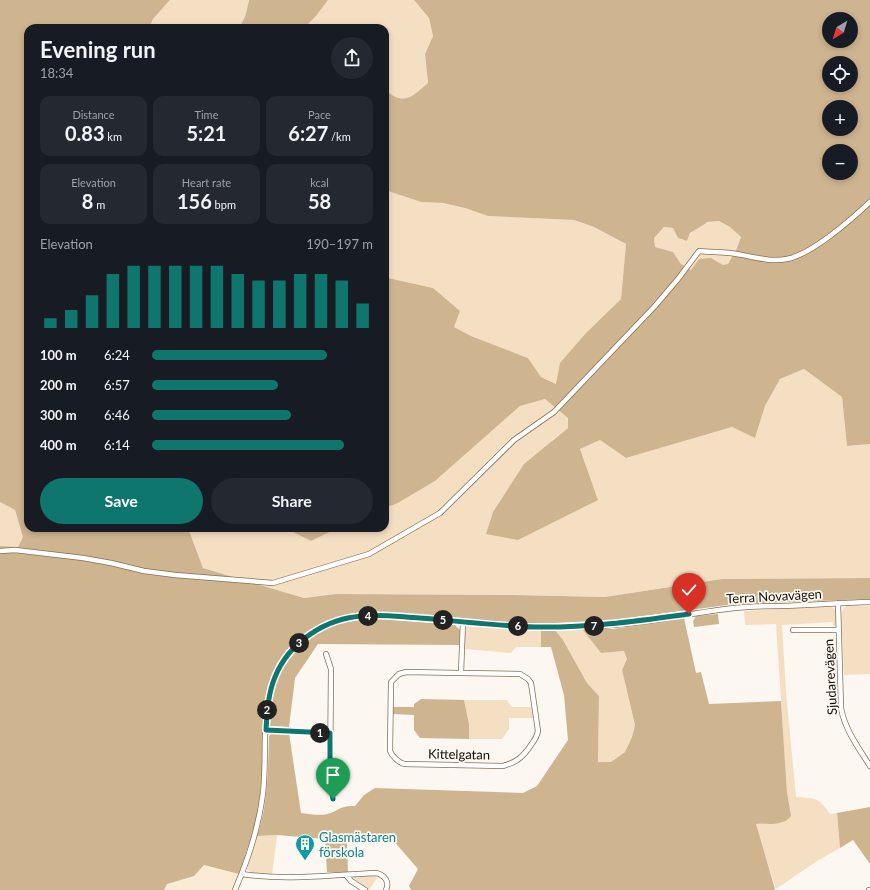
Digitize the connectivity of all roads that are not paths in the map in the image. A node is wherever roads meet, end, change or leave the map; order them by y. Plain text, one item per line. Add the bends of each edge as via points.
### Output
1 (870, 202) edge
2 (0, 550) edge
3 (870, 602) edge
4 (838, 603) junction
5 (463, 621) junction
6 (793, 630) dead end
7 (839, 630) junction
8 (326, 654) dead end
9 (461, 673) junction
10 (266, 730) junction
11 (330, 733) junction
12 (870, 766) edge
13 (333, 799) dead end
14 (242, 874) junction
15 (346, 875) junction
16 (235, 890) edge
17 (365, 890) edge
18 (386, 890) edge

1 - 2 street via 808,251 788,259 764,259 699,251 655,306 554,412 514,440 440,513 369,554 273,582 175,575 144,571 111,562
3 - 4 street, Terra Novavägen
4 - 5 street, Terra Novavägen via 736,608 582,627 534,627
4 - 7 street, Sjudarevägen
5 - 9 street
5 - 10 street, Terra Novavägen via 362,616 329,623 317,629 297,646 281,665 270,692
6 - 7 street
7 - 12 street, Sjudarevägen via 843,718 849,733
8 - 11 street via 331,669
9 - 9 street, Kittelgatan via 406,672 399,674 391,682 389,745 392,755 400,762 503,766 525,755 538,731 531,683 528,679 520,674
10 - 11 street
10 - 14 street, Terra Novavägen via 262,795 257,824
11 - 13 street via 330,784
14 - 15 street via 298,877
14 - 16 street, Terra Novavägen
15 - 17 street
15 - 18 street via 381,874 387,883

